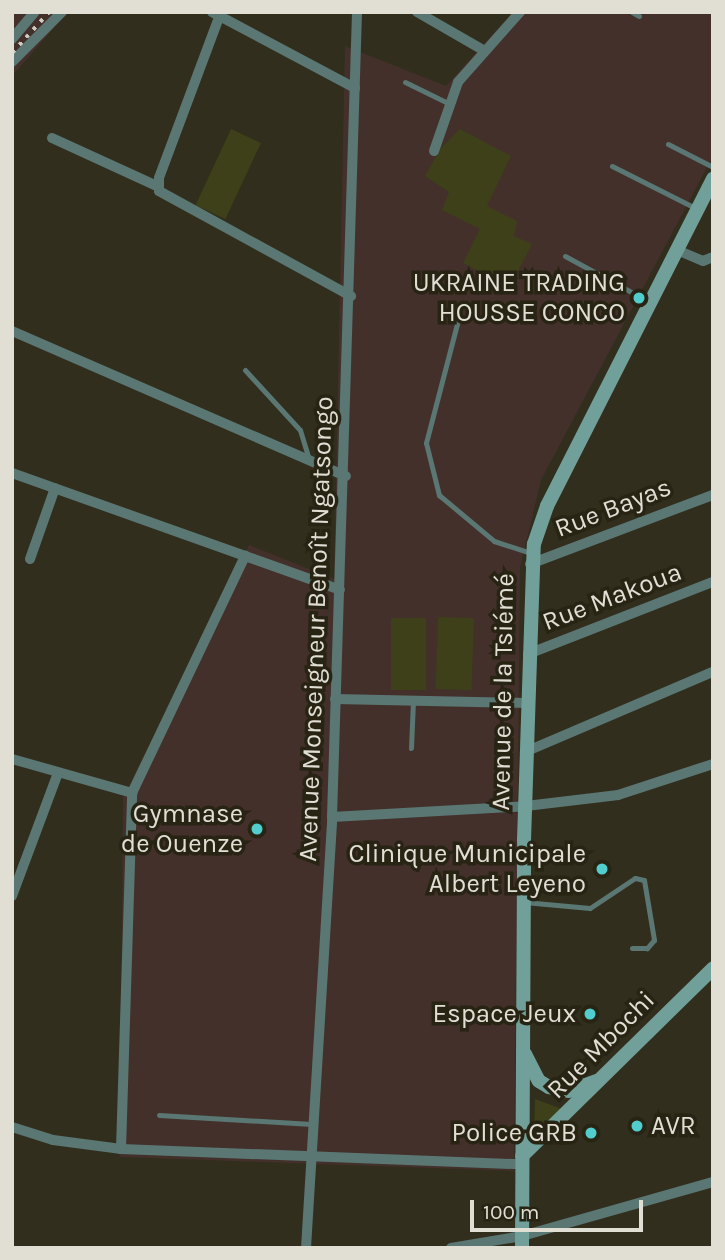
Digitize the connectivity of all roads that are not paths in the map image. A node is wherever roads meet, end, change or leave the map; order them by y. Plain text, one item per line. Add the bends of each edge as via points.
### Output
1 (35, 12) edge
2 (62, 12) edge
3 (357, 12) edge
4 (417, 12) edge
5 (520, 12) edge
6 (632, 12) edge
7 (218, 14) edge
8 (639, 16) dead end
9 (12, 39) edge
10 (483, 50) junction
11 (14, 56) edge
12 (405, 82) dead end
13 (355, 88) junction
14 (450, 104) junction
15 (52, 138) dead end
16 (668, 144) dead end
17 (434, 151) dead end
18 (612, 166) dead end
19 (713, 167) edge
20 (713, 179) edge
21 (157, 186) junction
22 (697, 209) junction
23 (677, 250) junction
24 (565, 257) dead end
25 (709, 261) edge
26 (351, 296) junction
27 (650, 303) junction
28 (458, 320) dead end
29 (12, 331) edge
30 (245, 370) dead end
31 (309, 460) junction
32 (12, 473) edge
33 (346, 476) junction
34 (55, 488) junction
35 (713, 495) edge
36 (245, 556) junction
37 (30, 559) dead end
38 (531, 559) junction
39 (713, 582) edge
40 (340, 590) junction
41 (528, 654) junction
42 (713, 672) edge
43 (335, 699) junction
44 (413, 701) junction
45 (526, 703) junction
46 (411, 748) dead end
47 (525, 752) junction
48 (12, 759) edge
49 (713, 764) edge
50 (58, 773) junction
51 (132, 793) junction
52 (526, 806) junction
53 (332, 817) junction
54 (12, 896) edge
55 (524, 902) junction
56 (632, 948) dead end
57 (713, 968) edge
58 (522, 1045) junction
59 (604, 1078) junction
60 (159, 1115) dead end
61 (316, 1125) junction
62 (12, 1127) edge
63 (121, 1149) junction
64 (314, 1154) junction
65 (521, 1160) junction
66 (713, 1182) edge
67 (522, 1242) edge
68 (306, 1248) edge
69 (451, 1248) edge

1 - 9 street
2 - 11 street
3 - 13 street, Avenue Monseigneur Benoît Ngatsongo
4 - 10 street
5 - 10 street
6 - 8 lane
7 - 13 street
7 - 21 street
10 - 14 street via 458,82
12 - 14 lane
13 - 26 street, Avenue Monseigneur Benoît Ngatsongo
14 - 17 street
15 - 21 street
16 - 19 lane
18 - 22 lane
20 - 22 main road, Avenue de la Tsiémé
21 - 26 street via 164,195
22 - 23 main road, Avenue de la Tsiémé
23 - 25 street
23 - 27 main road, Avenue de la Tsiémé
24 - 27 lane
26 - 33 street, Avenue Monseigneur Benoît Ngatsongo
27 - 38 main road, Avenue de la Tsiémé via 547,506
28 - 38 lane via 426,443 439,495 494,541
29 - 31 street
30 - 31 lane via 300,430
31 - 33 street
32 - 34 street
33 - 40 street, Avenue Monseigneur Benoît Ngatsongo
34 - 36 street
34 - 37 street
35 - 38 street, Rue Bayas
36 - 40 street
36 - 51 street
38 - 41 main road, Avenue de la Tsiémé
39 - 41 street, Rue Makoua
40 - 43 street, Avenue Monseigneur Benoît Ngatsongo
41 - 45 main road, Avenue de la Tsiémé
42 - 47 street
43 - 44 street
43 - 53 street, Avenue Monseigneur Benoît Ngatsongo
44 - 45 street
44 - 46 lane
45 - 47 main road, Avenue de la Tsiémé
47 - 52 main road, Avenue de la Tsiémé
48 - 50 street
49 - 52 street via 618,795
50 - 51 street
50 - 54 street
51 - 63 street
52 - 53 street
52 - 55 main road, Avenue de la Tsiémé
53 - 61 street, Avenue Monseigneur Benoît Ngatsongo
55 - 56 lane via 590,908 635,878 644,880 654,940 648,948
55 - 58 main road, Avenue de la Tsiémé
57 - 59 main road, Rue Mbochi
58 - 59 main road via 533,1072 549,1087 569,1091
58 - 65 main road, Avenue de la Tsiémé
59 - 65 main road, Rue Mbochi
60 - 61 lane
61 - 64 street, Avenue Monseigneur Benoît Ngatsongo
62 - 63 street via 53,1140
63 - 64 street
64 - 65 street
64 - 68 street, Avenue Monseigneur Benoît Ngatsongo
65 - 67 main road, Avenue de la Tsiémé
66 - 67 street
67 - 69 street

